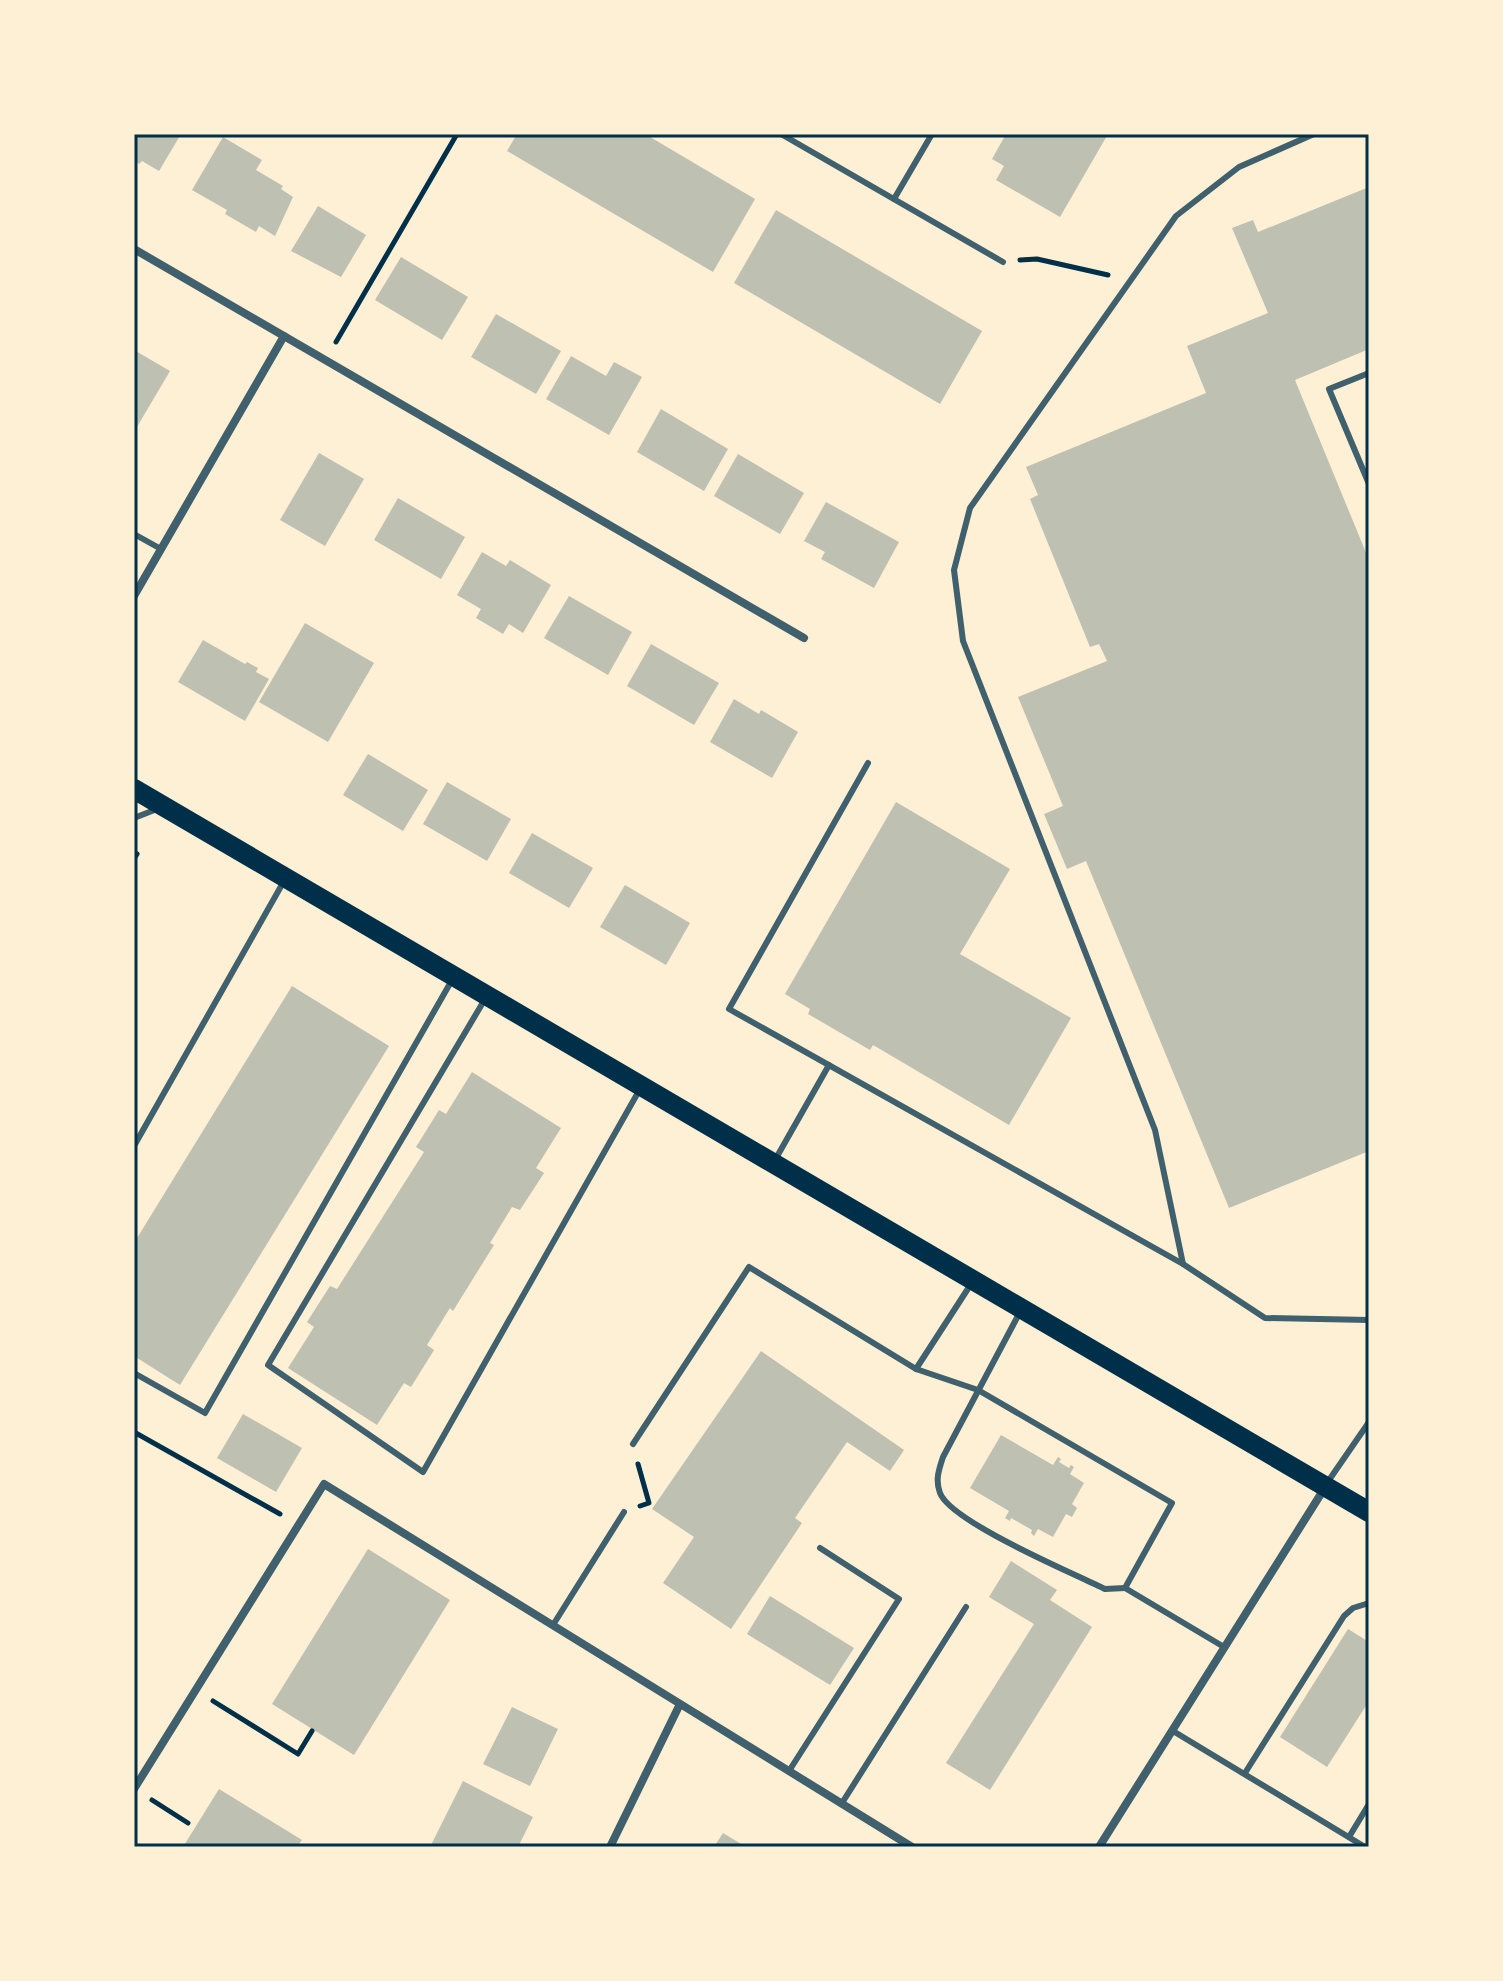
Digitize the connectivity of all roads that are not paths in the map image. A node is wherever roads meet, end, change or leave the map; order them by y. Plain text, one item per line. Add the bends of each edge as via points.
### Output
1 (781, 134) edge
2 (932, 134) edge
3 (1314, 134) edge
4 (894, 199) junction
5 (134, 249) edge
6 (1003, 262) road end
7 (284, 336) junction
8 (1369, 373) edge
9 (1369, 484) edge
10 (134, 534) edge
11 (161, 549) junction
12 (134, 596) edge
13 (804, 638) dead end
14 (868, 763) dead end
15 (134, 789) edge
16 (164, 807) junction
17 (134, 818) edge
18 (286, 878) junction
19 (454, 976) junction
20 (487, 996) junction
21 (829, 1065) junction
22 (641, 1086) junction
23 (134, 1146) edge
24 (773, 1163) junction
25 (1183, 1264) junction
26 (973, 1281) junction
27 (1022, 1309) junction
28 (1369, 1320) edge
29 (916, 1369) junction
30 (134, 1373) edge
31 (978, 1390) junction
32 (1369, 1422) edge
33 (633, 1444) road end
34 (1325, 1486) junction
35 (624, 1512) road end
36 (1369, 1512) edge
37 (820, 1548) dead end
38 (1125, 1588) junction
39 (1369, 1603) edge
40 (966, 1607) dead end
41 (553, 1625) junction
42 (1224, 1647) junction
43 (680, 1704) junction
44 (1173, 1731) junction
45 (789, 1771) junction
46 (1245, 1773) junction
47 (134, 1789) edge
48 (842, 1803) junction
49 (1369, 1804) edge
50 (1349, 1837) junction
51 (610, 1847) edge
52 (912, 1847) edge
53 (1099, 1847) edge
54 (1365, 1847) edge

1 - 4 lane
2 - 4 lane
3 - 25 lane via 1239,167 1176,216 970,508 954,570 963,641 1155,1130
4 - 6 lane
5 - 7 street
7 - 11 street
7 - 13 street
8 - 9 lane via 1329,389
10 - 11 lane
11 - 12 street
14 - 21 lane via 729,1009
15 - 16 main road
16 - 17 lane
16 - 18 main road
18 - 19 main road
18 - 23 lane
19 - 20 main road
19 - 30 lane via 205,1413
20 - 22 main road
20 - 22 lane via 268,1365 423,1472
21 - 24 lane
21 - 25 lane
22 - 24 main road
24 - 26 main road
25 - 28 lane via 1265,1318
26 - 27 main road
26 - 29 lane
27 - 31 lane
27 - 34 main road
29 - 31 lane
29 - 33 lane via 749,1267
31 - 38 lane via 1172,1503
31 - 38 lane via 943,1457 937,1478 941,1495 967,1520 1105,1589
32 - 34 lane
34 - 36 main road
34 - 42 street
35 - 41 lane
37 - 45 lane via 899,1599
38 - 42 lane
39 - 46 lane via 1344,1616
40 - 48 lane
41 - 43 street
41 - 47 street via 324,1484
42 - 44 street
43 - 45 street
43 - 51 street
44 - 46 lane
44 - 53 street
45 - 48 street
46 - 50 lane
48 - 52 street
49 - 50 lane
50 - 54 lane

